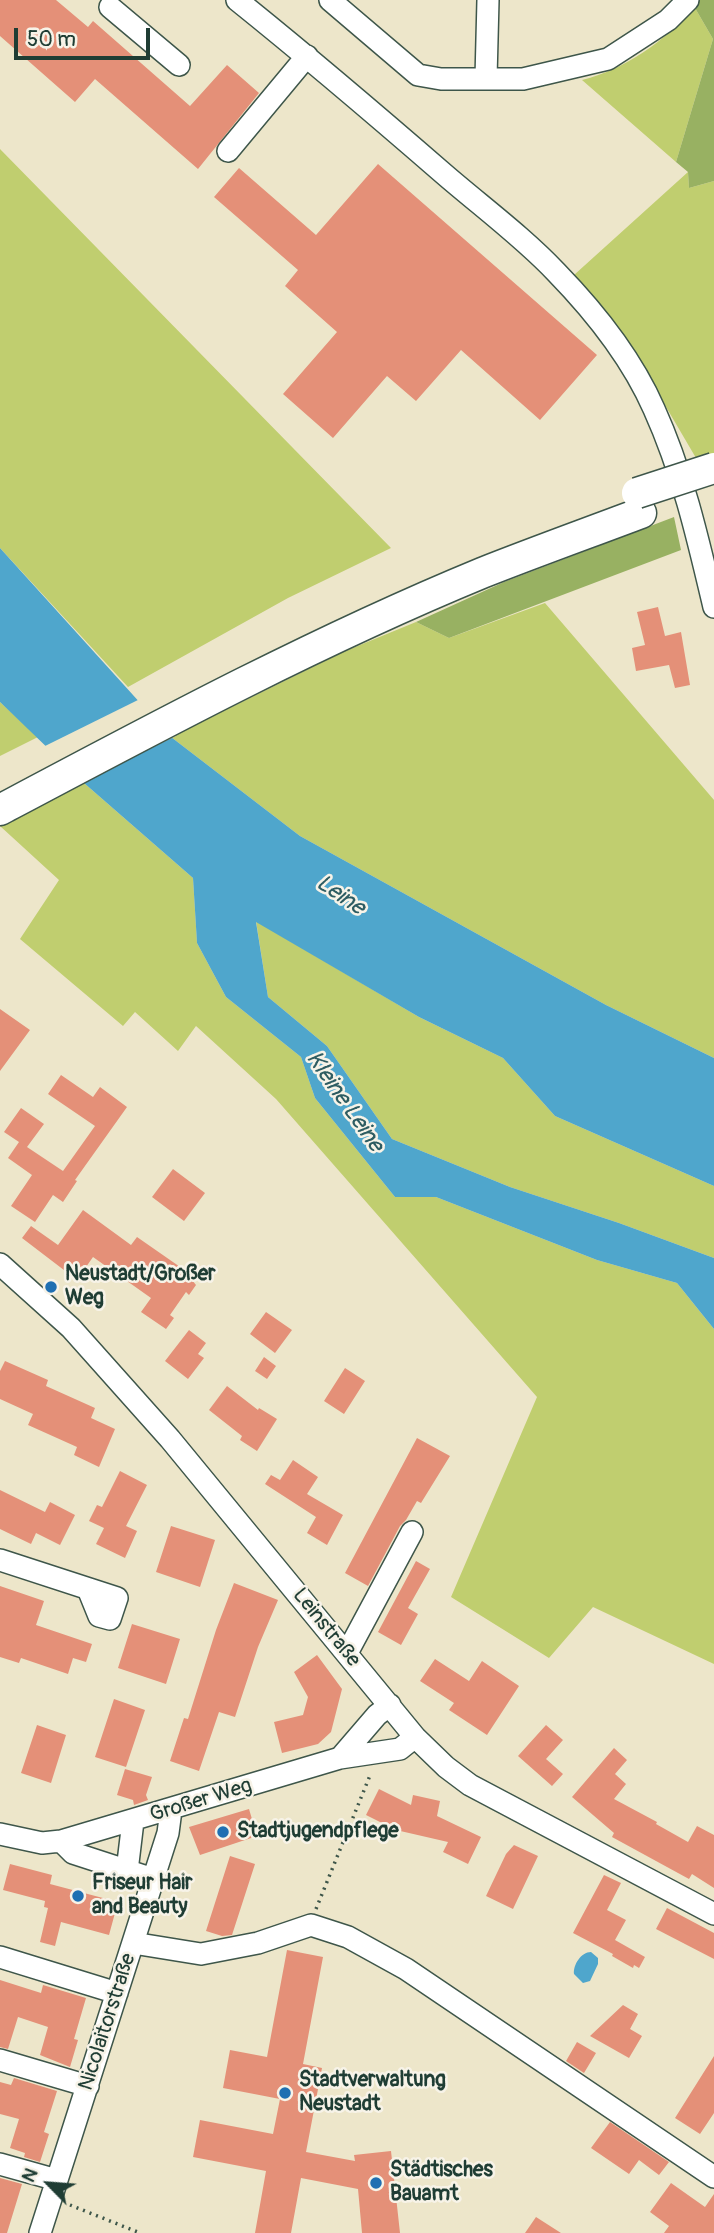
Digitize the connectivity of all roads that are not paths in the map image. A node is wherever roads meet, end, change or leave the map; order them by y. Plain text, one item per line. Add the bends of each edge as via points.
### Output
1 (237, 0) edge
2 (330, 0) edge
3 (488, 0) edge
4 (688, 0) edge
5 (109, 2) edge
6 (307, 56) junction
7 (179, 65) dead end
8 (486, 78) junction
9 (228, 151) dead end
10 (714, 468) edge
11 (714, 488) edge
12 (639, 503) junction
13 (431, 586) junction
14 (714, 607) edge
15 (0, 788) edge
16 (0, 810) edge
17 (0, 1264) edge
18 (412, 1532) dead end
19 (0, 1560) edge
20 (88, 1589) dead end
21 (347, 1654) junction
22 (390, 1705) junction
23 (415, 1737) junction
24 (340, 1758) junction
25 (171, 1810) junction
26 (133, 1821) junction
27 (0, 1835) edge
28 (61, 1841) junction
29 (127, 1871) junction
30 (153, 1879) junction
31 (714, 1914) edge
32 (133, 1943) junction
33 (0, 1957) edge
34 (117, 1993) junction
35 (0, 2060) edge
36 (88, 2085) junction
37 (0, 2164) edge
38 (714, 2177) edge
39 (54, 2189) junction
40 (40, 2233) edge

1 - 6 street
2 - 8 street via 418,75
3 - 8 street
4 - 8 street via 668,20 608,60 523,79
5 - 7 street
6 - 9 street
6 - 14 street via 564,280 605,329 654,408 683,481
10 - 12 highway, bridge
11 - 12 highway
12 - 13 highway via 473,556
13 - 15 highway via 277,646
13 - 16 highway
17 - 21 street, Leinstraße via 80,1338
18 - 21 street
19 - 20 street
21 - 22 street, Leinstraße
22 - 23 street, Leinstraße
22 - 24 street
23 - 24 street, Großer Weg via 400,1749
23 - 31 street, Leinstraße via 470,1785
24 - 25 street, Großer Weg
25 - 26 street, Großer Weg
25 - 30 street, Nicolaitorstraße
26 - 28 street, Großer Weg
26 - 29 street
27 - 28 street, Großer Weg via 42,1843
28 - 29 street, Großer Weg via 73,1853
29 - 30 street, Großer Weg
30 - 32 street, Nicolaitorstraße
32 - 34 street, Nicolaitorstraße
32 - 38 street via 201,1954 258,1943 311,1924 348,1937 406,1969
33 - 34 street
34 - 36 street, Nicolaitorstraße
35 - 36 street
36 - 39 street, Nicolaitorstraße
37 - 39 street
39 - 40 street, Nicolaitorstraße

